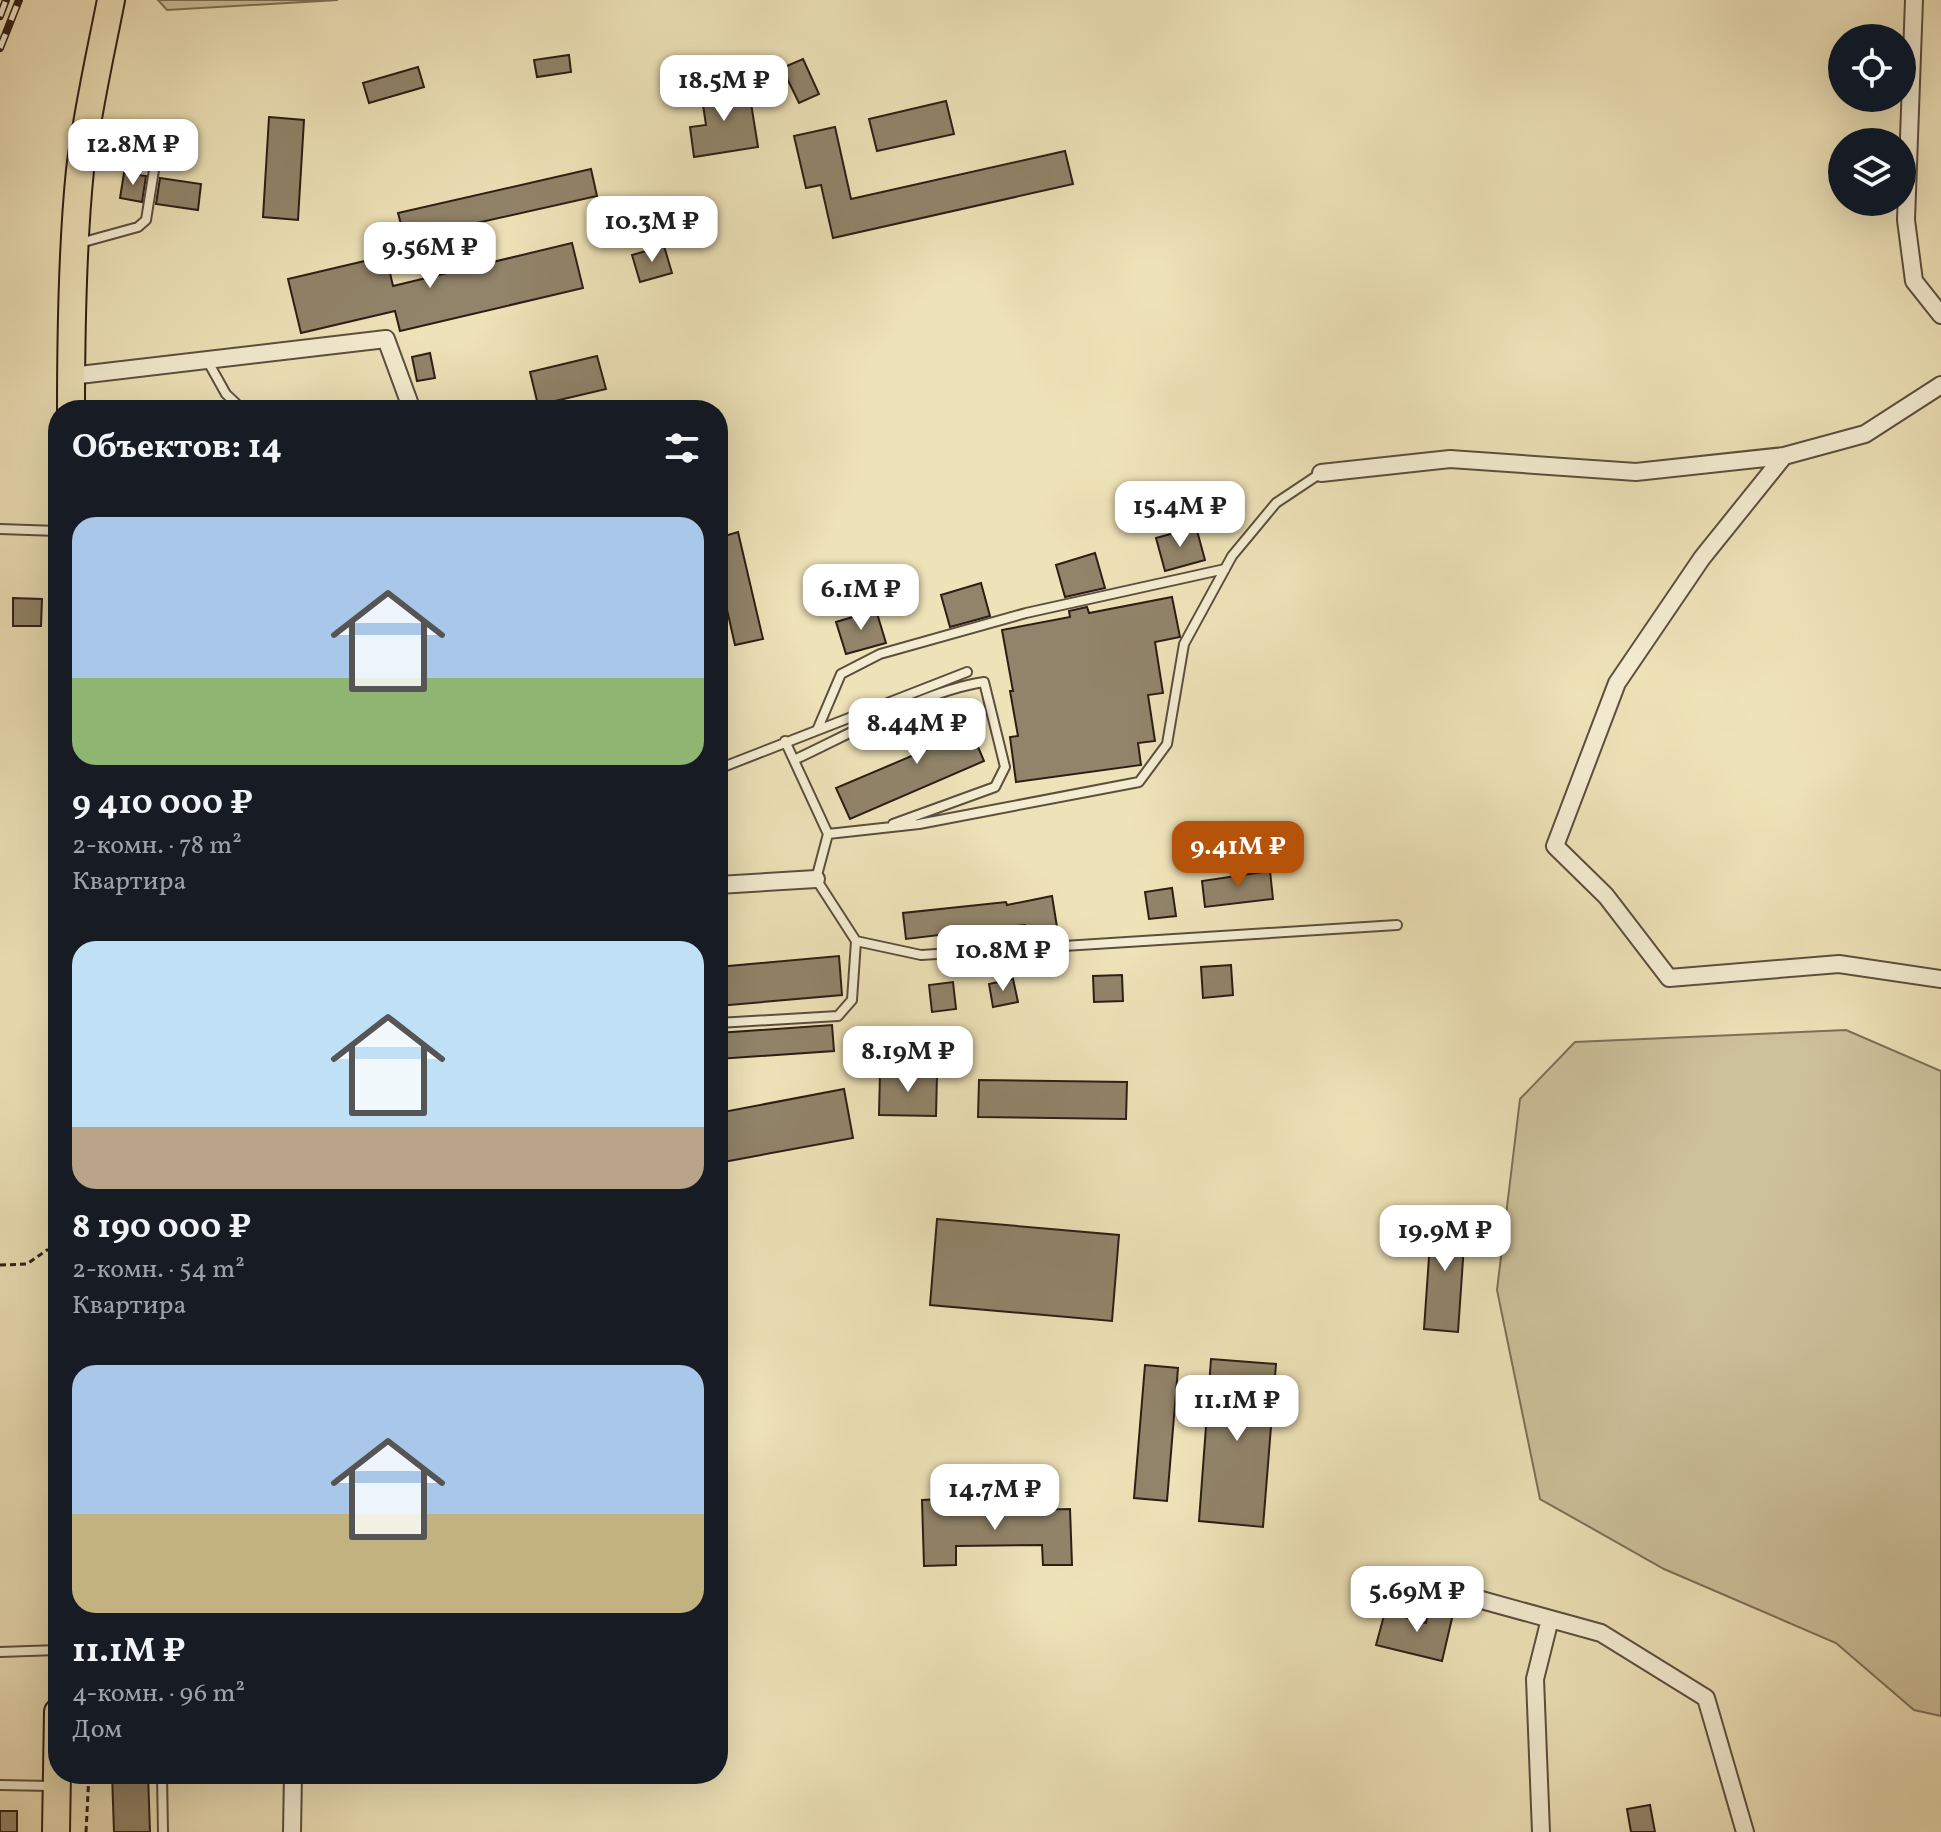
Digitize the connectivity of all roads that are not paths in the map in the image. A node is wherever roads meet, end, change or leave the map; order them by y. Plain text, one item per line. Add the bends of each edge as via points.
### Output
1 (111, 0) edge
2 (1914, 0) edge
3 (86, 134) junction
4 (76, 238) junction
5 (1941, 315) edge
6 (207, 360) junction
7 (71, 376) junction
8 (1941, 385) edge
9 (65, 400) edge
10 (232, 400) edge
11 (408, 400) edge
12 (1784, 456) junction
13 (1321, 473) joint
14 (0, 529) edge
15 (48, 531) edge
16 (1225, 569) junction
17 (967, 672) dead end
18 (818, 728) junction
19 (785, 741) junction
20 (794, 760) junction
21 (728, 765) edge
22 (881, 829) junction
23 (828, 834) junction
24 (816, 879) junction
25 (728, 884) edge
26 (1397, 925) dead end
27 (856, 941) junction
28 (1941, 979) edge
29 (728, 1022) edge
30 (1467, 1596) dead end
31 (1550, 1619) junction
32 (48, 1650) edge
33 (0, 1652) edge
34 (162, 1784) edge
35 (293, 1784) edge
36 (0, 1785) edge
37 (56, 1786) joint
38 (56, 1832) edge
39 (163, 1832) edge
40 (292, 1832) edge
41 (1541, 1832) edge
42 (1745, 1832) edge

1 - 3 main road
2 - 5 street via 1906,220 1914,281
3 - 4 main road
3 - 4 lane via 149,160 154,170 146,220 138,227
4 - 7 main road
6 - 7 street
6 - 10 lane
6 - 11 street via 386,339
7 - 9 main road
8 - 12 street via 1865,434
12 - 13 street via 1636,472 1450,459
12 - 28 street via 1702,558 1617,683 1555,846 1606,896 1669,978 1839,964
13 - 16 lane via 1276,503
14 - 15 lane
16 - 18 lane via 1026,613 880,654 841,674
16 - 22 lane via 1184,644 1167,744 1139,782
17 - 18 lane
18 - 19 lane
19 - 20 lane
19 - 21 lane
20 - 22 lane via 924,700 984,682 1005,767 995,787
20 - 23 lane
22 - 23 lane
23 - 24 lane
24 - 25 street
24 - 27 lane
26 - 27 lane via 921,955
27 - 29 lane via 852,1000 838,1016
30 - 31 street
31 - 41 street via 1535,1679
31 - 42 street via 1601,1633 1706,1698
32 - 33 lane
34 - 39 lane
35 - 40 street
36 - 37 lane
37 - 38 main road

